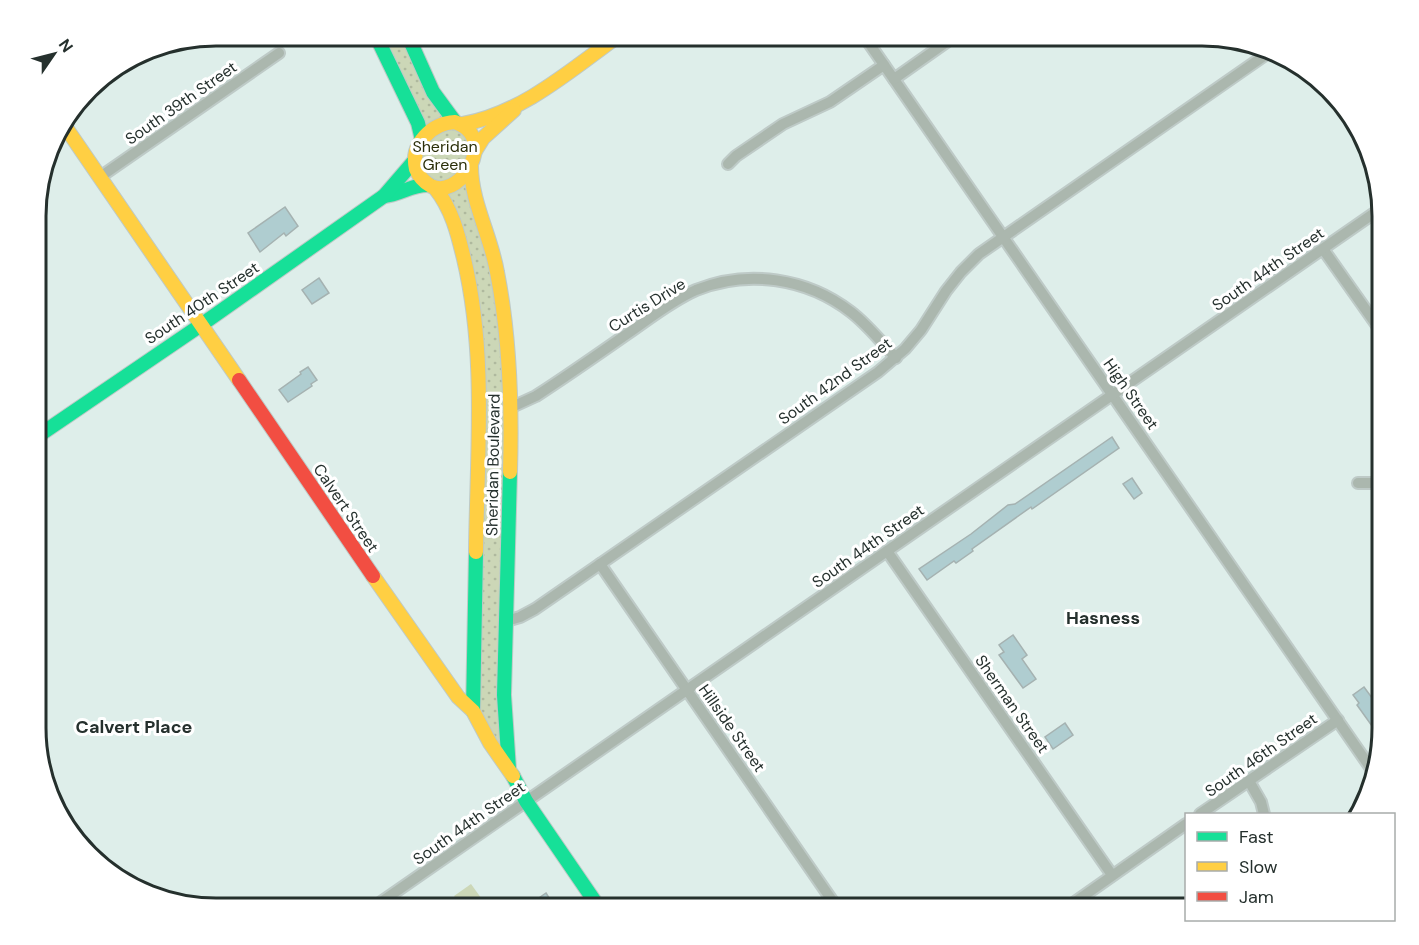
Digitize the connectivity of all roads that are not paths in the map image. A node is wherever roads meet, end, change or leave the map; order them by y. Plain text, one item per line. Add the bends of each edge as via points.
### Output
1 (381, 47) edge
2 (413, 47) edge
3 (602, 47) edge
4 (872, 47) edge
5 (939, 47) edge
6 (279, 53) dead end
7 (1261, 58) edge
8 (884, 65) junction
9 (894, 79) junction
10 (524, 100) junction
11 (459, 123) junction
12 (69, 132) edge
13 (422, 140) junction
14 (475, 151) junction
15 (415, 160) junction
16 (728, 164) dead end
17 (471, 166) junction
18 (100, 177) junction
19 (432, 186) junction
20 (384, 196) junction
21 (1372, 215) edge
22 (1003, 237) junction
23 (1323, 249) junction
24 (1372, 318) edge
25 (201, 325) junction
26 (896, 358) junction
27 (1113, 395) junction
28 (512, 407) junction
29 (47, 430) edge
30 (1358, 483) dead end
31 (1372, 483) edge
32 (887, 551) junction
33 (600, 564) junction
34 (506, 621) junction
35 (687, 689) junction
36 (473, 711) junction
37 (1338, 720) junction
38 (1368, 764) edge
39 (508, 769) junction
40 (1249, 781) junction
41 (526, 801) junction
42 (1201, 813) edge
43 (1264, 813) edge
44 (1185, 825) edge
45 (1112, 875) junction
46 (387, 898) edge
47 (592, 898) edge
48 (830, 898) edge
49 (1080, 898) edge

1 - 13 main road via 418,123
2 - 11 main road via 436,99
3 - 10 main road
4 - 8 street, High Street
5 - 9 street
6 - 18 street, South 39th Street
7 - 22 street, South 42nd Street
8 - 9 street, High Street
8 - 16 street via 830,102 783,124
9 - 22 street, High Street
10 - 11 main road via 481,121
10 - 14 main road via 483,138
11 - 13 main road via 435,126
11 - 14 main road via 472,136
12 - 18 main road, Calvert Street
13 - 15 main road
14 - 17 main road
15 - 19 main road via 420,176
15 - 20 main road, South 40th Street
17 - 19 main road via 452,185
17 - 28 main road, Sheridan Boulevard via 470,180 502,294
18 - 25 main road, Calvert Street
19 - 20 main road, South 40th Street via 418,184 394,196
19 - 36 main road, Sheridan Boulevard via 451,208 473,297 477,337
20 - 25 main road, South 40th Street
21 - 23 street, South 44th Street
22 - 26 street, South 42nd Street via 961,272 921,330
22 - 27 street, High Street
23 - 24 street
23 - 27 street, South 44th Street
25 - 29 main road, South 40th Street
25 - 36 main road, Calvert Street via 429,657
26 - 28 street, Curtis Drive via 853,313 817,291 781,280 739,279 716,283 678,299 536,396
26 - 33 street, South 42nd Street
27 - 32 street, South 44th Street
27 - 37 street, High Street
28 - 34 main road, Sheridan Boulevard
30 - 31 street
32 - 35 street, South 44th Street
32 - 45 street, Sherman Street
33 - 34 street, South 42nd Street via 535,609
33 - 35 street, Hillside Street
34 - 39 main road, Sheridan Boulevard
35 - 41 street, South 44th Street
35 - 48 street, Hillside Street
36 - 39 main road, Calvert Street
37 - 38 street, High Street
37 - 40 street, South 46th Street
39 - 41 main road, Calvert Street
40 - 42 street, South 46th Street
40 - 43 street
41 - 46 street, South 44th Street
41 - 47 main road, Calvert Street
44 - 45 street
45 - 49 street

